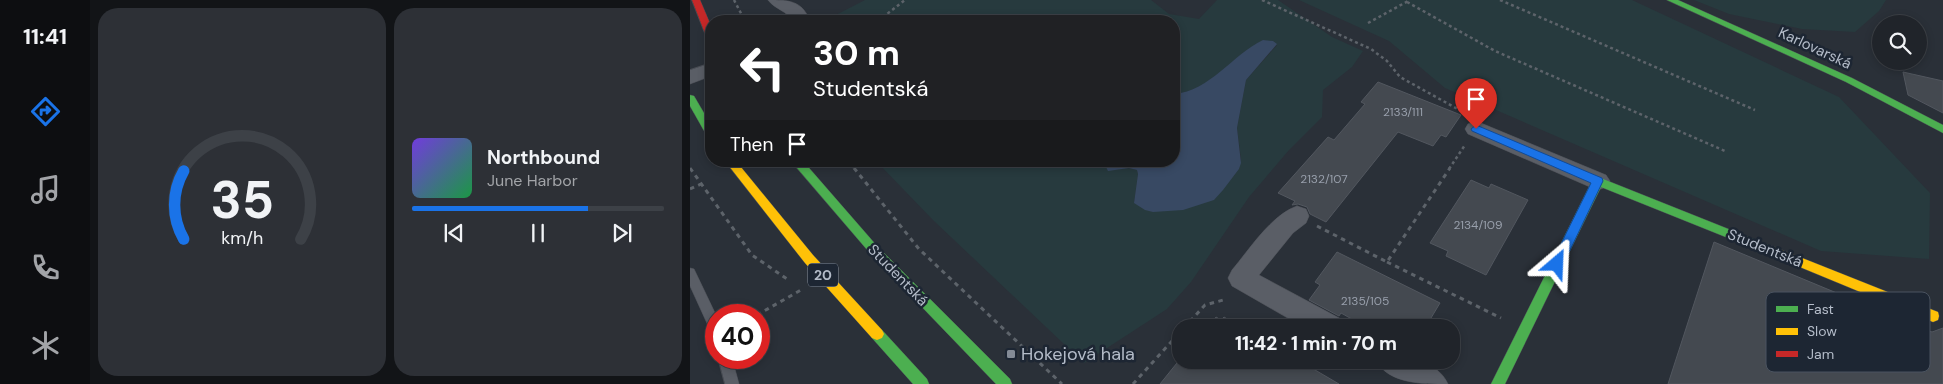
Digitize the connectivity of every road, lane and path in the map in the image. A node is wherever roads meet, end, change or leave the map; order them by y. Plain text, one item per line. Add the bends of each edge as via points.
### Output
1 (696, 0) edge
2 (734, 0) edge
3 (777, 0) edge
4 (905, 0) edge
5 (1262, 0) edge
6 (1500, 0) edge
7 (1672, 0) edge
8 (1409, 1) edge
9 (742, 15) edge
10 (799, 15) edge
11 (886, 15) edge
12 (705, 22) edge
13 (1368, 23) dead end
14 (705, 71) edge
15 (690, 77) edge
16 (690, 98) edge
17 (1755, 110) dead end
18 (705, 123) edge
19 (1476, 129) junction
20 (1943, 129) edge
21 (1725, 151) dead end
22 (735, 167) edge
23 (801, 167) edge
24 (853, 167) edge
25 (690, 168) edge
26 (1598, 181) junction
27 (701, 184) junction
28 (690, 189) edge
29 (1297, 216) joint
30 (1387, 262) junction
31 (690, 273) edge
32 (800, 290) junction
33 (1265, 291) junction
34 (1873, 292) edge
35 (807, 298) dead end
36 (705, 305) edge
37 (770, 307) edge
38 (1930, 315) edge
39 (1933, 316) dead end
40 (1192, 319) edge
41 (1315, 319) edge
42 (1525, 330) junction
43 (1172, 341) edge
44 (728, 369) edge
45 (1406, 369) edge
46 (732, 384) edge
47 (922, 384) edge
48 (1006, 384) edge
49 (1062, 384) edge
50 (1134, 384) edge
51 (1433, 384) edge
52 (1498, 384) edge

1 - 12 main road
2 - 9 path
3 - 10 street
4 - 11 path
5 - 19 path via 1371,49 1400,77 1467,114
6 - 17 path
7 - 20 main road, Karlovarská via 1849,80
8 - 13 path
8 - 21 path via 1495,51
14 - 15 street
16 - 18 main road
19 - 26 street, Studentská
19 - 30 path
22 - 47 main road, 20 via 803,252
23 - 48 main road, Studentská via 873,249
24 - 49 path via 919,248
25 - 27 path
26 - 34 main road, Studentská
26 - 42 main road
27 - 28 path
27 - 32 path via 752,255
29 - 30 path
29 - 33 street via 1284,226 1241,278
30 - 42 path
31 - 36 lane
32 - 35 path
32 - 37 path
33 - 40 path via 1205,305
33 - 41 street
38 - 39 main road, Studentská
42 - 52 main road
43 - 50 path
44 - 46 lane
45 - 51 street

